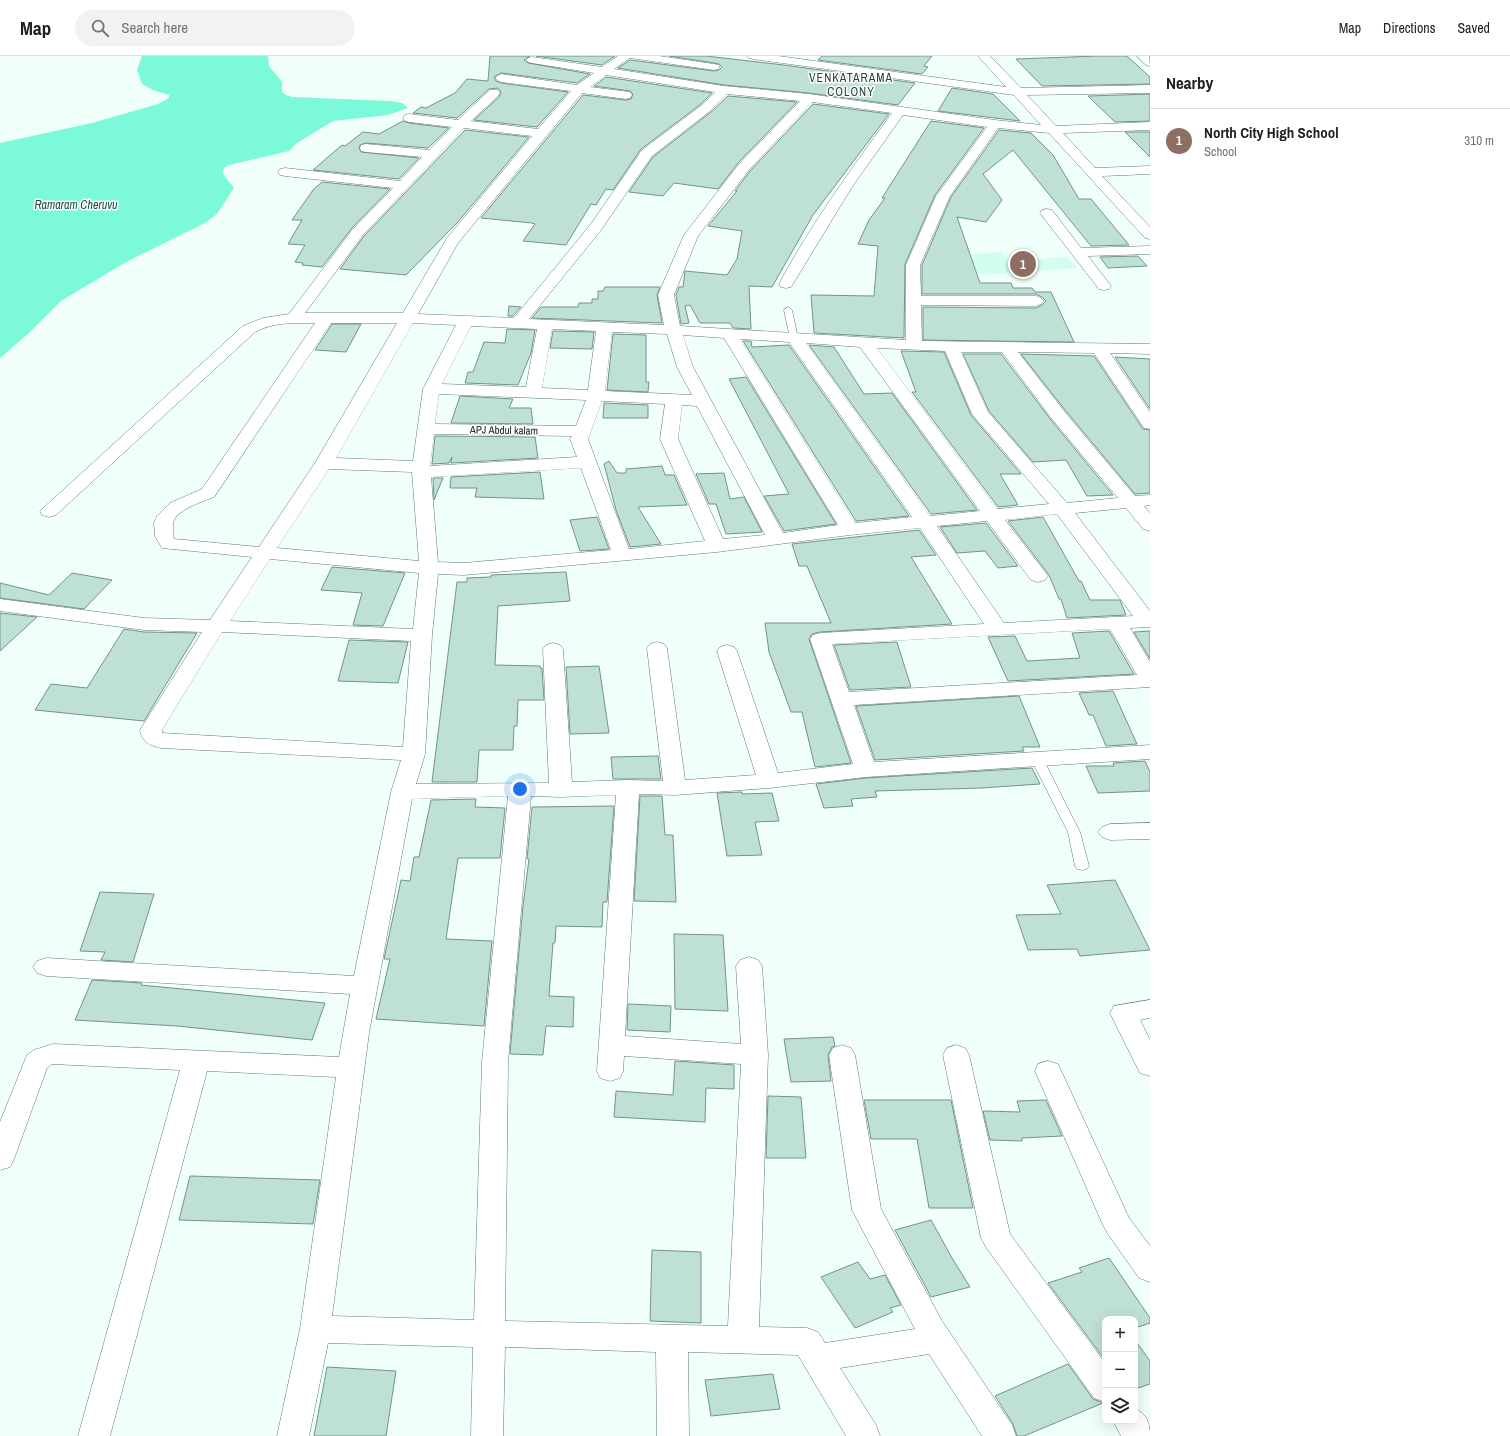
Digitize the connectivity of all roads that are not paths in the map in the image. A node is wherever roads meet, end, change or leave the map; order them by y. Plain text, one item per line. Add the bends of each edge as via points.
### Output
1 (625, 56) edge
2 (634, 56) edge
3 (753, 56) edge
4 (984, 56) edge
5 (1143, 56) edge
6 (532, 60) dead end
7 (1150, 63) edge
8 (714, 67) dead end
9 (605, 71) junction
10 (501, 78) dead end
11 (580, 89) junction
12 (1150, 89) edge
13 (724, 90) junction
14 (1017, 92) junction
15 (494, 93) dead end
16 (626, 95) dead end
17 (809, 98) junction
18 (900, 111) junction
19 (409, 118) dead end
20 (461, 124) junction
21 (995, 124) junction
22 (1150, 126) edge
23 (1053, 130) junction
24 (541, 133) junction
25 (366, 148) dead end
26 (432, 154) junction
27 (1150, 170) edge
28 (286, 172) dead end
29 (1092, 172) junction
30 (404, 185) junction
31 (1047, 213) dead end
32 (1150, 216) edge
33 (1133, 217) junction
34 (1150, 235) edge
35 (1150, 250) edge
36 (1078, 252) junction
37 (786, 284) dead end
38 (1104, 286) dead end
39 (913, 300) junction
40 (1036, 301) dead end
41 (788, 310) dead end
42 (294, 318) junction
43 (326, 318) junction
44 (406, 318) junction
45 (466, 322) junction
46 (518, 323) junction
47 (545, 325) junction
48 (605, 326) junction
49 (673, 330) junction
50 (729, 334) junction
51 (794, 338) junction
52 (865, 342) junction
53 (914, 345) junction
54 (951, 347) junction
55 (1006, 347) junction
56 (1098, 348) junction
57 (1150, 349) edge
58 (431, 389) junction
59 (533, 392) junction
60 (596, 395) junction
61 (674, 400) junction
62 (703, 401) junction
63 (1150, 424) edge
64 (426, 429) junction
65 (582, 431) junction
66 (588, 462) junction
67 (324, 463) junction
68 (421, 469) junction
69 (1150, 500) edge
70 (1130, 502) junction
71 (1062, 508) junction
72 (49, 511) dead end
73 (992, 515) junction
74 (925, 522) junction
75 (1150, 525) edge
76 (850, 529) junction
77 (777, 539) junction
78 (717, 546) junction
79 (263, 553) junction
80 (622, 555) junction
81 (429, 568) junction
82 (1038, 576) dead end
83 (0, 605) edge
84 (1147, 621) edge
85 (1117, 623) junction
86 (216, 626) junction
87 (998, 629) junction
88 (422, 635) junction
89 (657, 648) dead end
90 (553, 649) dead end
91 (727, 651) dead end
92 (1150, 681) edge
93 (841, 699) junction
94 (1150, 752) edge
95 (414, 754) junction
96 (1037, 759) junction
97 (866, 770) junction
98 (769, 781) junction
99 (628, 787) junction
100 (675, 788) junction
101 (520, 789) junction
102 (561, 790) junction
103 (402, 792) junction
104 (1150, 831) edge
105 (1110, 832) dead end
106 (1082, 866) dead end
107 (46, 966) dead end
108 (749, 966) dead end
109 (364, 986) junction
110 (1150, 1009) edge
111 (755, 1055) junction
112 (842, 1055) dead end
113 (956, 1055) dead end
114 (196, 1061) junction
115 (1150, 1066) edge
116 (350, 1068) junction
117 (1048, 1071) dead end
118 (0, 1159) edge
119 (1150, 1269) edge
120 (315, 1329) junction
121 (489, 1333) junction
122 (672, 1338) junction
123 (937, 1339) junction
124 (742, 1340) junction
125 (817, 1358) junction
126 (1102, 1384) edge
127 (1131, 1424) edge
128 (94, 1436) edge
129 (293, 1436) edge
130 (487, 1436) edge
131 (673, 1436) edge
132 (864, 1436) edge
133 (1000, 1436) edge
134 (1140, 1436) edge

1 - 9 street
2 - 8 street
3 - 14 street
4 - 14 street
5 - 7 street
6 - 9 street
9 - 11 street
9 - 13 street
10 - 11 street
11 - 16 street
11 - 24 street
12 - 14 street
13 - 17 street
13 - 46 street via 706,108 647,153 596,227
14 - 23 street
15 - 20 street
17 - 18 street
17 - 49 street via 744,167 691,235 666,295
18 - 21 street
18 - 37 street via 846,186
19 - 20 street
20 - 24 street
20 - 26 street
21 - 23 street
21 - 39 street via 943,196 913,265
22 - 23 street
23 - 29 street
24 - 44 street via 452,241
25 - 26 street
26 - 30 street
27 - 29 street
28 - 30 street
29 - 33 street
30 - 42 street via 358,232
31 - 36 street
32 - 33 street
33 - 34 street
35 - 36 street
36 - 38 street
39 - 40 street
39 - 53 street
41 - 51 lane
42 - 43 street
42 - 72 street via 268,321 249,329
43 - 44 street
43 - 79 street via 208,493 182,504 166,516 163,522 165,540 170,544
44 - 45 street
44 - 67 street
45 - 46 street
45 - 58 street
46 - 47 street
47 - 48 street
47 - 59 street
48 - 49 street
48 - 60 street
49 - 50 street
49 - 62 street via 685,367
50 - 51 street
50 - 76 street
51 - 52 street
51 - 74 street
52 - 53 street
52 - 73 street
53 - 54 street
54 - 55 street
54 - 71 street via 980,414
55 - 56 street
55 - 70 street
56 - 57 street
56 - 63 street
58 - 59 street
58 - 64 street
59 - 60 street
60 - 61 street
60 - 65 street
61 - 62 street
61 - 78 street via 669,439
62 - 77 street
64 - 65 street, APJ Abdul kalam
64 - 68 street
65 - 66 street via 579,439
66 - 68 street
66 - 80 street
67 - 68 street
67 - 79 street
68 - 81 street
69 - 70 street
70 - 71 street
70 - 75 street
71 - 73 street
71 - 84 street
73 - 74 street
73 - 82 street
74 - 76 street
74 - 87 street
76 - 77 street
77 - 78 street
78 - 80 street
79 - 81 street
79 - 86 street
80 - 81 street via 464,570
81 - 88 street
83 - 86 street via 144,624
84 - 85 street
85 - 87 street
85 - 92 street
86 - 88 street
86 - 95 street via 151,730 152,737 161,741
87 - 93 street via 820,639
88 - 95 street
89 - 100 street
90 - 102 street
91 - 98 street
92 - 93 street
93 - 97 street
94 - 96 street
95 - 103 street
96 - 97 street
96 - 106 lane via 1074,832
97 - 98 street
98 - 100 street
99 - 100 street
99 - 102 street
99 - 111 street via 611,1058
101 - 102 street
101 - 103 street
101 - 121 street via 495,1062
103 - 109 street
104 - 105 street
107 - 109 street
108 - 111 street
109 - 116 street
110 - 115 street via 1123,1013
111 - 124 street
112 - 123 street via 867,1210
113 - 126 street via 996,1238
114 - 116 street
114 - 118 street via 53,1054 43,1056 36,1062
114 - 128 street
116 - 120 street
117 - 119 street via 1118,1225
120 - 121 street
120 - 129 street
121 - 122 street
121 - 130 street
122 - 124 street
122 - 131 street
123 - 125 street
123 - 133 street
124 - 125 street via 807,1342
125 - 132 street
127 - 134 street

